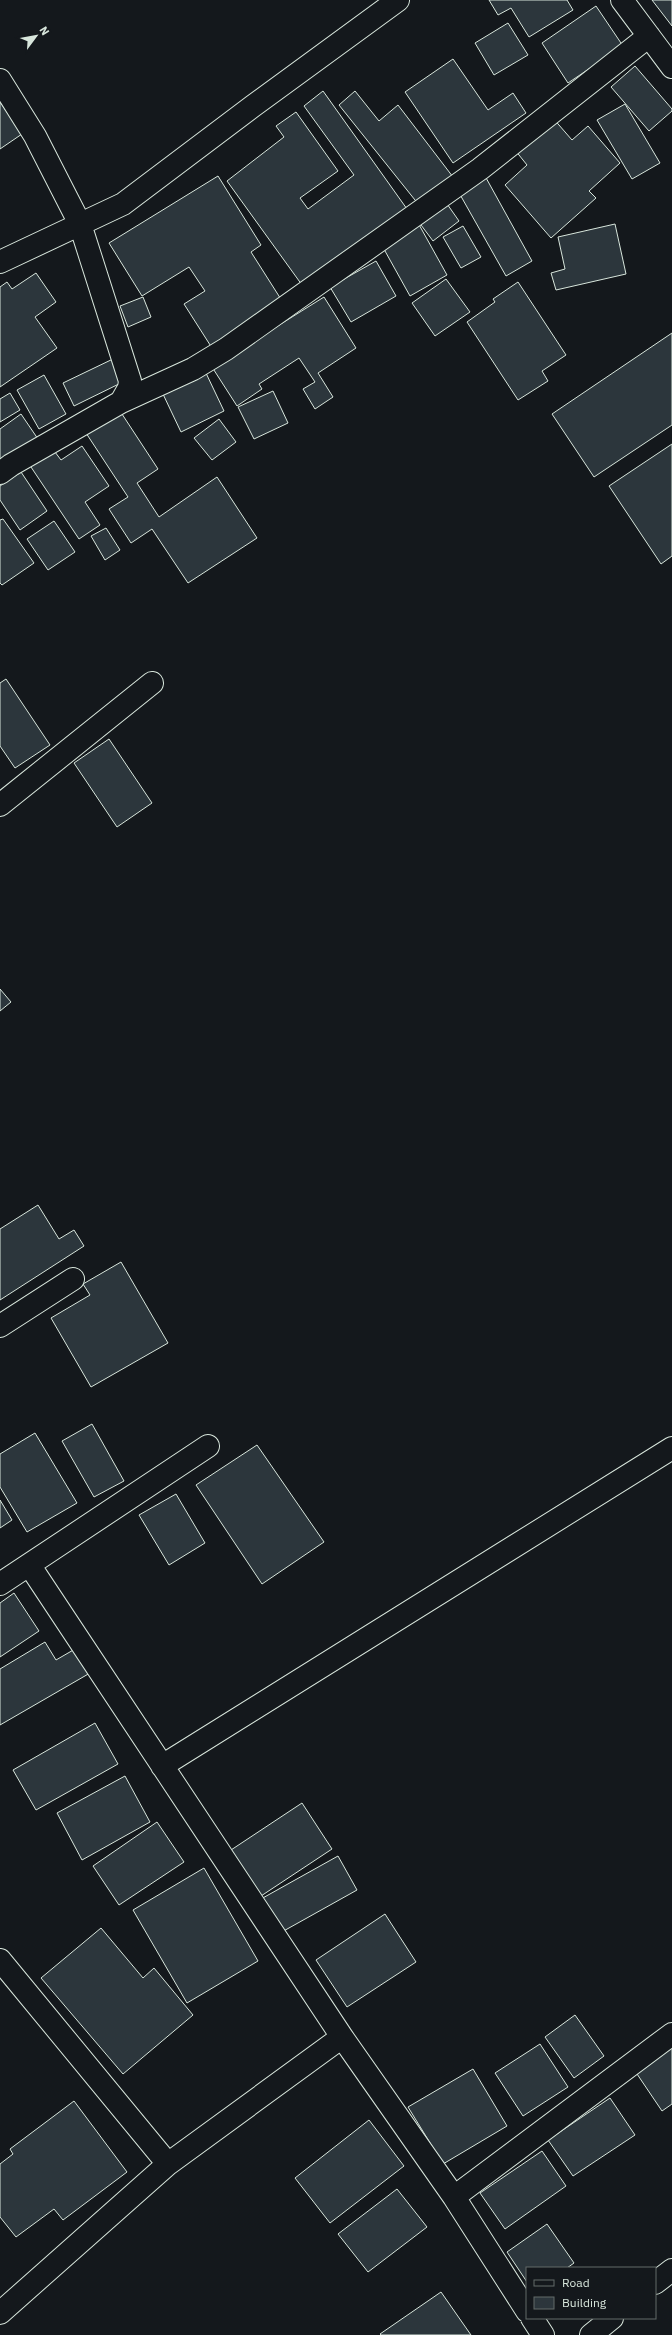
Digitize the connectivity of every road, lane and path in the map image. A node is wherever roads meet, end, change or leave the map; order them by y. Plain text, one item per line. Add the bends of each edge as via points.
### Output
1 (398, 0) edge
2 (622, 0) edge
3 (649, 36) junction
4 (672, 67) edge
5 (0, 80) edge
6 (80, 224) junction
7 (0, 262) edge
8 (121, 402) junction
9 (0, 473) edge
10 (152, 683) dead end
11 (0, 805) edge
12 (73, 1279) dead end
13 (0, 1326) edge
14 (208, 1446) dead end
15 (672, 1448) edge
16 (30, 1566) junction
17 (0, 1584) edge
18 (162, 1766) junction
19 (0, 1960) edge
20 (672, 2034) edge
21 (342, 2037) junction
22 (168, 2164) junction
23 (454, 2197) junction
24 (672, 2270) edge
25 (656, 2282) edge
26 (526, 2309) edge
27 (0, 2313) edge
28 (533, 2319) edge
29 (611, 2319) edge
30 (543, 2335) edge
31 (591, 2335) edge

1 - 6 street via 123,204
2 - 3 street
3 - 4 street
3 - 8 street via 480,169 226,349 193,369
5 - 6 street via 35,136
6 - 7 street
6 - 8 street via 130,381
8 - 9 street
10 - 11 street
12 - 13 street
14 - 16 street
15 - 18 street
16 - 17 street
16 - 18 street
18 - 21 street
19 - 22 street
20 - 23 street
21 - 22 street
21 - 23 street
22 - 27 street
23 - 26 street
24 - 25 street
28 - 30 street
29 - 31 street

